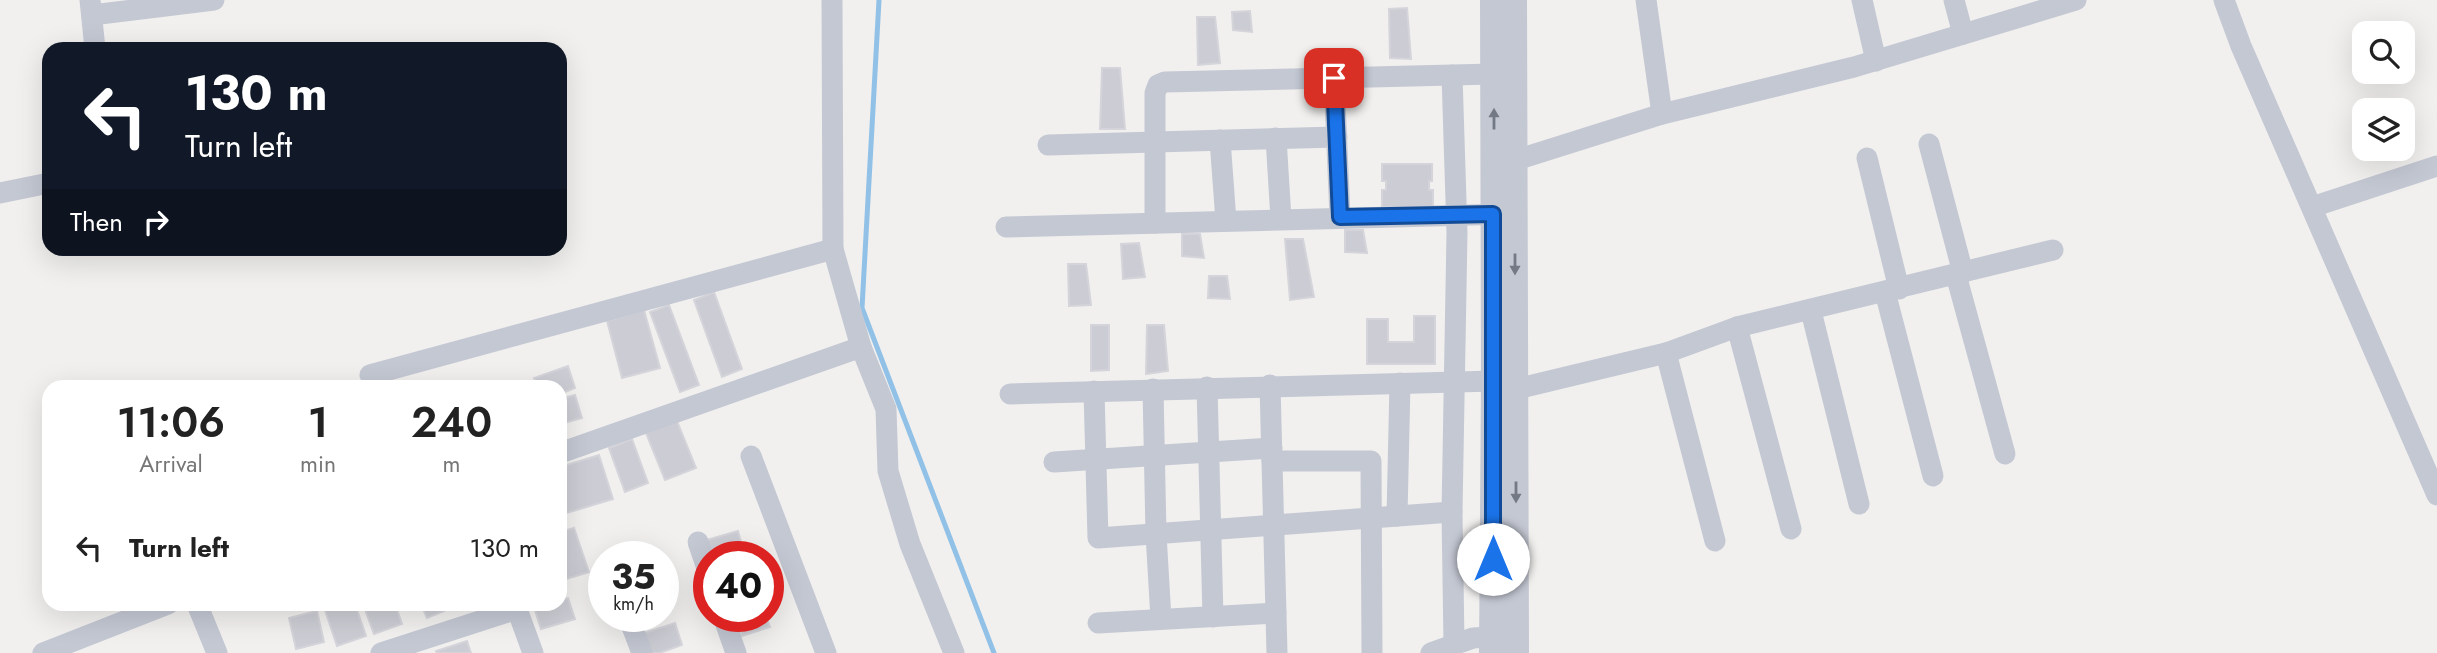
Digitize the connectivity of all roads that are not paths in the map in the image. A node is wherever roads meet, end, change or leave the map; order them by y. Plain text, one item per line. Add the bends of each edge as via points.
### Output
1 (214, 0) edge
2 (832, 0) edge
3 (1493, 0) edge
4 (1514, 0) edge
5 (1646, 0) edge
6 (1862, 0) edge
7 (1954, 0) edge
8 (2076, 0) edge
9 (2224, 0) edge
10 (2039, 5) edge
11 (91, 7) edge
12 (1963, 34) junction
13 (94, 42) edge
14 (1876, 61) junction
15 (1493, 74) junction
16 (1452, 75) junction
17 (1334, 78) junction
18 (1662, 114) junction
19 (1337, 136) junction
20 (1276, 138) junction
21 (1220, 140) junction
22 (1155, 142) junction
23 (1928, 144) dead end
24 (1048, 145) dead end
25 (1867, 158) dead end
26 (1505, 160) junction
27 (2437, 166) edge
28 (42, 184) edge
29 (0, 193) edge
30 (2312, 207) junction
31 (1456, 214) junction
32 (1504, 214) junction
33 (1340, 217) junction
34 (1281, 219) junction
35 (1226, 221) junction
36 (1154, 223) junction
37 (1006, 228) dead end
38 (833, 249) junction
39 (2053, 250) dead end
40 (1960, 274) junction
41 (1892, 290) junction
42 (1811, 311) junction
43 (1737, 327) junction
44 (861, 347) junction
45 (1666, 353) junction
46 (370, 375) dead end
47 (1455, 382) junction
48 (1400, 383) junction
49 (1270, 385) junction
50 (1505, 385) junction
51 (1207, 387) junction
52 (1153, 389) junction
53 (1094, 391) junction
54 (1010, 394) dead end
55 (567, 451) edge
56 (1209, 452) junction
57 (1272, 454) junction
58 (2005, 454) dead end
59 (2429, 455) edge
60 (751, 456) dead end
61 (1154, 456) junction
62 (1096, 460) junction
63 (1054, 462) dead end
64 (1933, 476) dead end
65 (2437, 495) edge
66 (1859, 504) dead end
67 (1452, 512) junction
68 (1397, 516) junction
69 (1371, 518) junction
70 (1274, 525) junction
71 (1791, 529) dead end
72 (1210, 530) junction
73 (1156, 534) junction
74 (1715, 541) dead end
75 (150, 611) edge
76 (200, 611) edge
77 (512, 611) edge
78 (518, 611) edge
79 (1276, 613) junction
80 (1213, 617) junction
81 (1161, 620) junction
82 (1098, 623) dead end
83 (634, 632) edge
84 (729, 632) edge
85 (1454, 644) junction
86 (1504, 644) edge
87 (424, 646) edge
88 (43, 653) edge
89 (217, 653) edge
90 (381, 653) edge
91 (533, 653) edge
92 (642, 653) edge
93 (736, 653) edge
94 (826, 653) edge
95 (954, 653) edge
96 (1277, 653) edge
97 (1372, 653) edge
98 (1431, 653) edge

1 - 11 street
2 - 38 street
3 - 15 street
4 - 26 street
5 - 18 street
6 - 14 street
7 - 12 street
8 - 10 street
9 - 30 street
10 - 12 street
11 - 13 street
12 - 14 street
14 - 18 street
15 - 16 street
26 -> 15 street
16 - 17 street
16 - 31 street
17 - 19 street
17 - 22 street via 1165,82 1158,85 1156,93
18 - 26 street
19 - 20 street
19 - 33 street
20 - 21 street
20 - 34 street
21 - 22 street
21 - 35 street
22 - 24 street
22 - 36 street
23 - 40 street
25 - 41 street
26 - 32 street
27 - 30 street
28 - 29 street
30 - 59 street
31 - 32 street
31 - 33 street
31 - 47 street
32 - 50 street
33 - 34 street
34 - 35 street
35 - 36 street
36 - 37 street
38 - 44 street
38 - 46 street
39 - 40 street
40 - 41 street
40 - 58 street
41 - 42 street
41 - 64 street
42 - 43 street
42 - 66 street
43 - 45 street
43 - 71 street
44 - 55 street
44 - 95 street via 886,409 888,471 910,544
45 - 50 street
45 - 74 street
47 - 48 street
47 - 50 street
47 - 67 street
48 - 49 street
48 - 68 street
49 - 51 street
49 - 57 street
50 - 86 street
51 - 52 street
51 - 56 street
52 - 53 street
52 - 61 street
53 - 54 street
53 - 62 street
56 - 57 street
56 - 61 street
56 - 72 street
57 - 69 street via 1371,461
57 - 70 street
59 - 65 street
60 - 94 street
61 - 62 street
61 - 73 street
62 - 63 street
62 - 73 street via 1098,538
67 - 68 street
67 - 85 street
68 - 69 street
69 - 70 street
69 - 97 street
70 - 72 street
70 - 79 street
72 - 73 street
72 - 80 street
73 - 81 street
75 - 88 street
76 - 89 street
77 - 87 street
78 - 91 street
79 - 80 street
79 - 96 street
80 - 81 street
81 - 82 street
83 - 92 street
84 - 93 street
85 - 86 street
85 - 98 street
87 - 90 street

